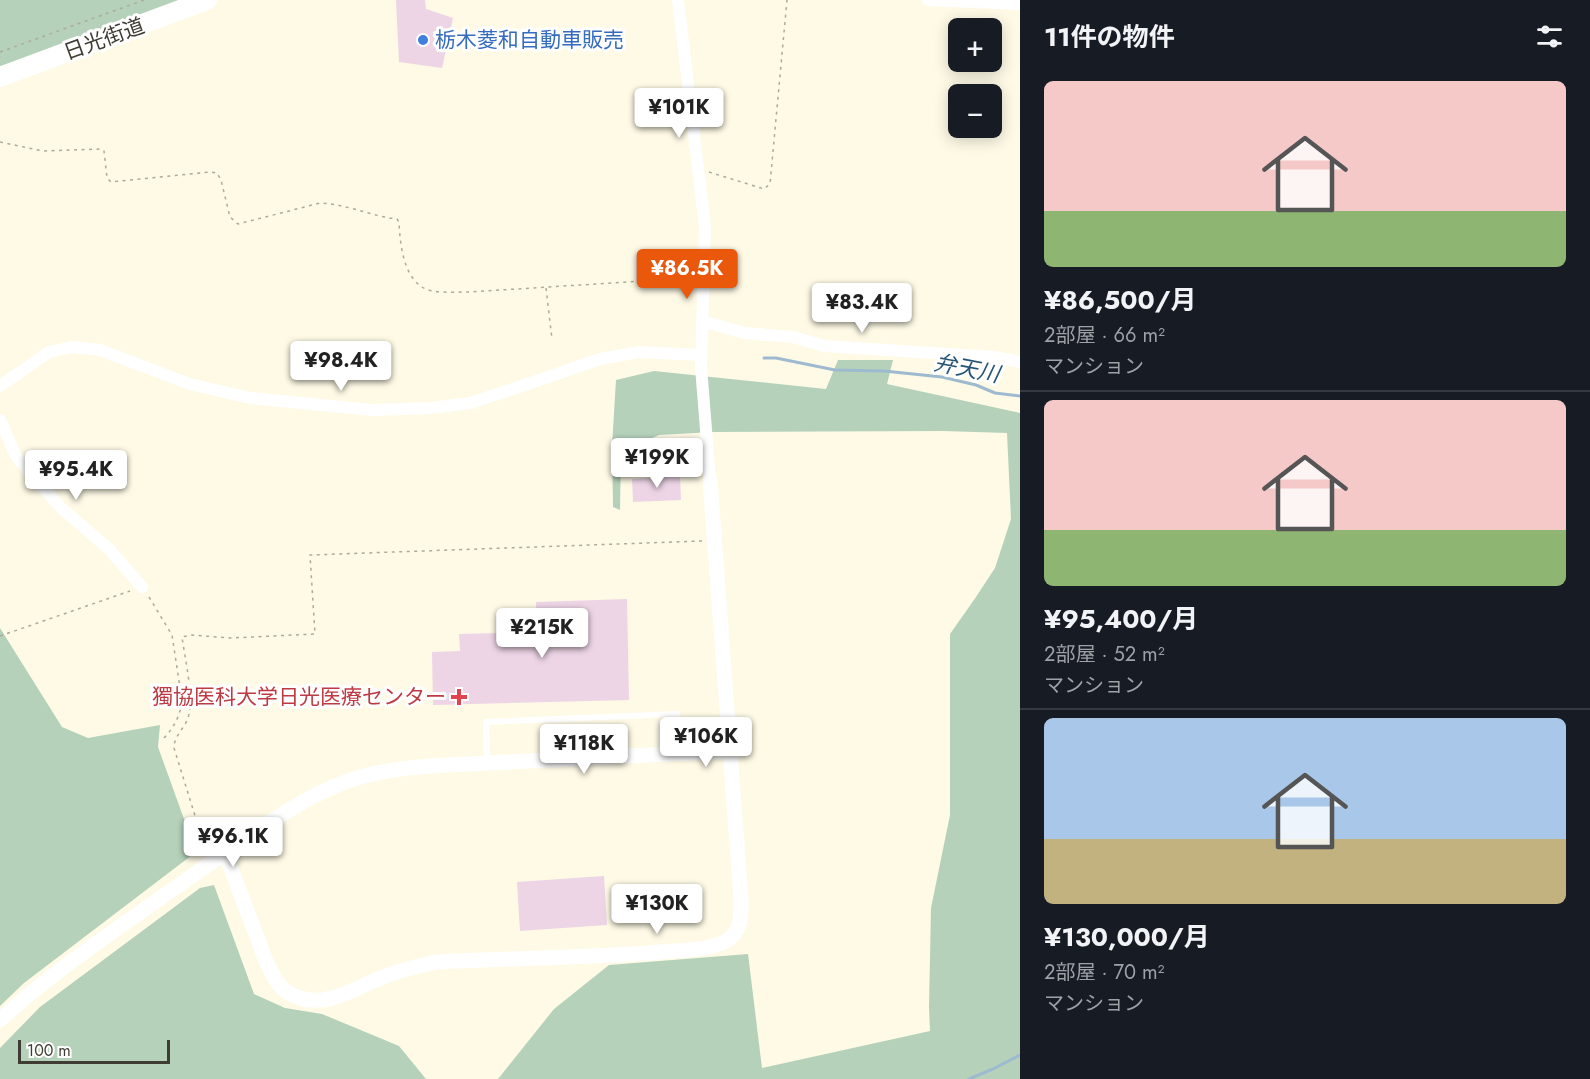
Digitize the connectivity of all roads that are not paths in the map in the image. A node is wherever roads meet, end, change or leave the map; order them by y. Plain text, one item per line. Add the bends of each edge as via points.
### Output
1 (207, 0) edge
2 (678, 0) edge
3 (928, 0) edge
4 (1020, 4) edge
5 (0, 77) edge
6 (704, 324) junction
7 (702, 355) junction
8 (1020, 362) edge
9 (0, 386) edge
10 (0, 420) edge
11 (710, 480) joint
12 (142, 587) road end
13 (730, 751) junction
14 (680, 753) junction
15 (487, 763) junction
16 (225, 853) junction
17 (0, 1020) edge

1 - 5 highway, 日光街道
2 - 6 street via 705,227
3 - 4 street
6 - 7 street
6 - 8 street via 744,333 794,337 824,346
7 - 9 street via 639,352 600,359 470,403 430,408 372,410 250,398 190,384 100,350 72,347 49,352
7 - 11 street
10 - 12 street via 16,456 60,507 110,550
11 - 13 street
13 - 14 street
13 - 16 street via 742,920 723,943 703,948 436,962 407,968 327,1000 305,999 285,991 274,976
14 - 15 street
14 - 15 lane via 677,714 486,722
15 - 16 street via 389,770 338,784 286,812
16 - 17 street via 61,969

